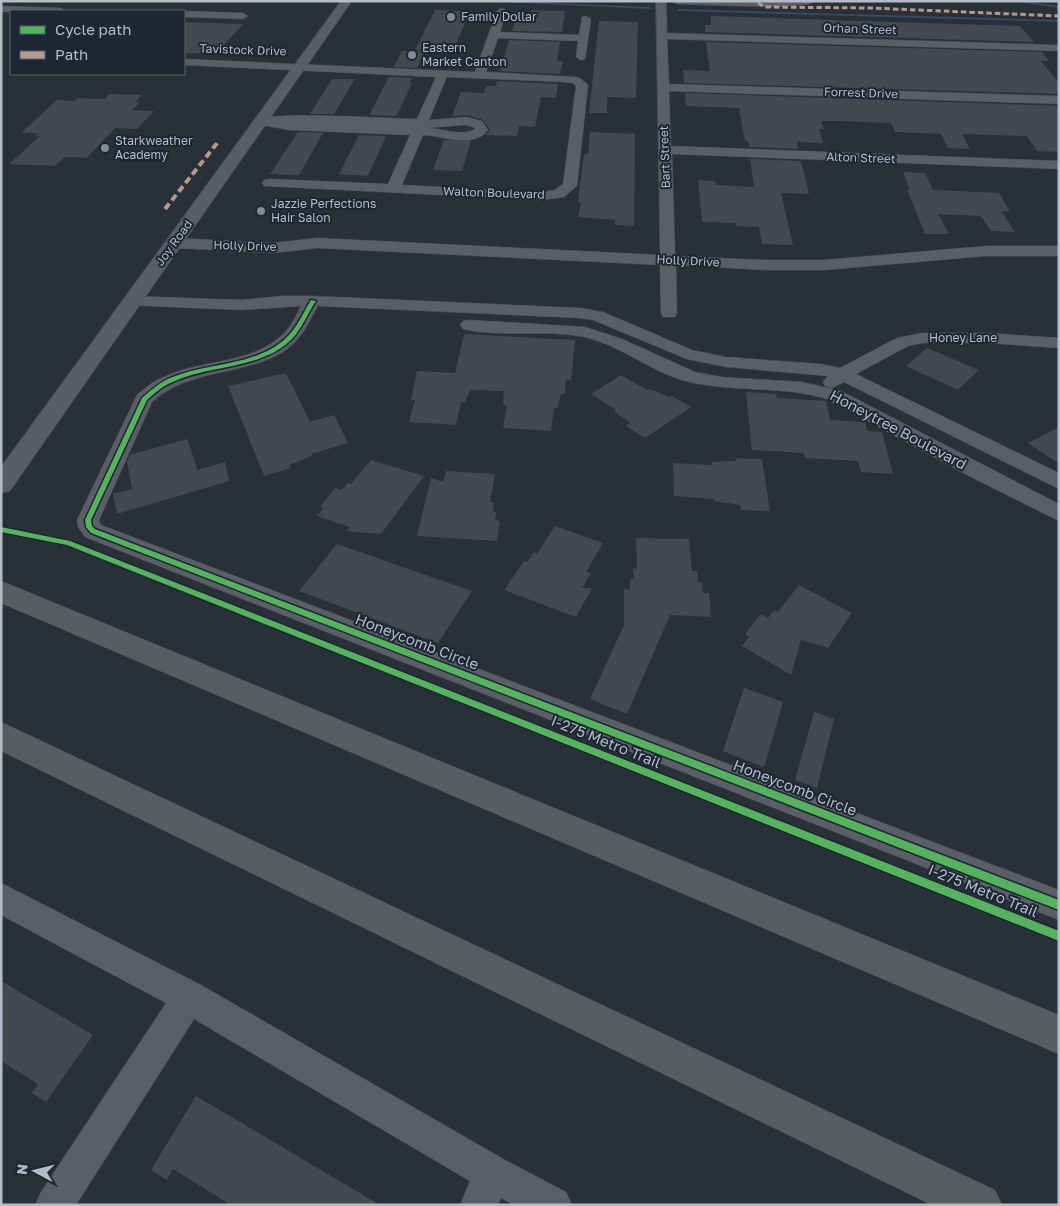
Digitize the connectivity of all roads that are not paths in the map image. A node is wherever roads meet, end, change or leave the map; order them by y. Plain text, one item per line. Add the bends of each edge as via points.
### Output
1 (347, 1) edge
2 (661, 1) edge
3 (677, 1) edge
4 (810, 1) edge
5 (1, 9) edge
6 (31, 10) edge
7 (502, 11) dead end
8 (185, 14) edge
9 (243, 16) dead end
10 (586, 19) dead end
11 (493, 35) junction
12 (661, 36) junction
13 (584, 38) junction
14 (1059, 48) edge
15 (581, 57) dead end
16 (185, 62) edge
17 (300, 66) junction
18 (442, 75) junction
19 (479, 76) junction
20 (663, 86) junction
21 (1059, 100) edge
22 (261, 121) junction
23 (419, 127) junction
24 (664, 150) junction
25 (1059, 166) edge
26 (269, 183) dead end
27 (393, 189) junction
28 (179, 237) junction
29 (1059, 251) edge
30 (668, 260) junction
31 (132, 301) junction
32 (308, 308) junction
33 (670, 313) dead end
34 (454, 316) junction
35 (597, 316) junction
36 (585, 332) junction
37 (1059, 342) edge
38 (726, 362) junction
39 (842, 374) junction
40 (727, 382) junction
41 (822, 390) junction
42 (5, 480) edge
43 (1059, 482) edge
44 (1059, 513) edge
45 (1, 591) edge
46 (1, 736) edge
47 (1, 898) edge
48 (1059, 905) edge
49 (189, 997) junction
50 (1059, 1035) edge
51 (485, 1189) edge
52 (54, 1205) edge
53 (552, 1205) edge
54 (980, 1205) edge

1 - 17 street, Joy Road
2 - 12 street, Bart Street
3 - 4 street
5 - 6 street
7 - 11 street
8 - 9 street
10 - 13 street
11 - 13 street
11 - 19 street
12 - 14 street, Orhan Street
12 - 20 street, Bart Street
13 - 15 street
16 - 17 street, Tavistock Drive
17 - 18 street, Walton Boulevard
17 - 22 street, Joy Road
18 - 19 street, Walton Boulevard
18 - 23 street
19 - 27 street, Walton Boulevard via 576,80 582,85 570,186 559,194 541,196
20 - 21 street, Forrest Drive
20 - 24 street, Bart Street
22 - 23 street via 290,126
22 - 28 street, Joy Road
23 - 27 street
24 - 25 street, Alton Street
24 - 30 street, Bart Street
26 - 27 street, Walton Boulevard
28 - 30 street, Holly Drive via 274,248 317,243
28 - 31 street, Joy Road
29 - 30 street, Holly Drive via 986,251 824,265
30 - 33 street, Bart Street
31 - 32 street, Honeytree Boulevard
31 - 42 street, Joy Road
32 - 34 street, Honeytree Boulevard
32 - 48 street, Honeycomb Circle via 292,336 273,350 170,380 151,391 144,399 88,520 93,532
34 - 35 street, Honeytree Boulevard via 580,313
34 - 36 street, Honeytree Boulevard
35 - 36 street
35 - 38 street, Honeytree Boulevard via 688,354
36 - 40 street, Honeytree Boulevard via 684,375
37 - 39 street, Honey Lane via 923,338 904,342
38 - 39 street, Honeytree Boulevard via 821,369
38 - 40 street
39 - 41 street, Honey Lane
39 - 43 street, Honeytree Boulevard
40 - 41 street, Honeytree Boulevard
41 - 44 street, Honeytree Boulevard
45 - 50 highway
46 - 54 highway
47 - 49 street
49 - 51 street
49 - 52 street
51 - 53 street

